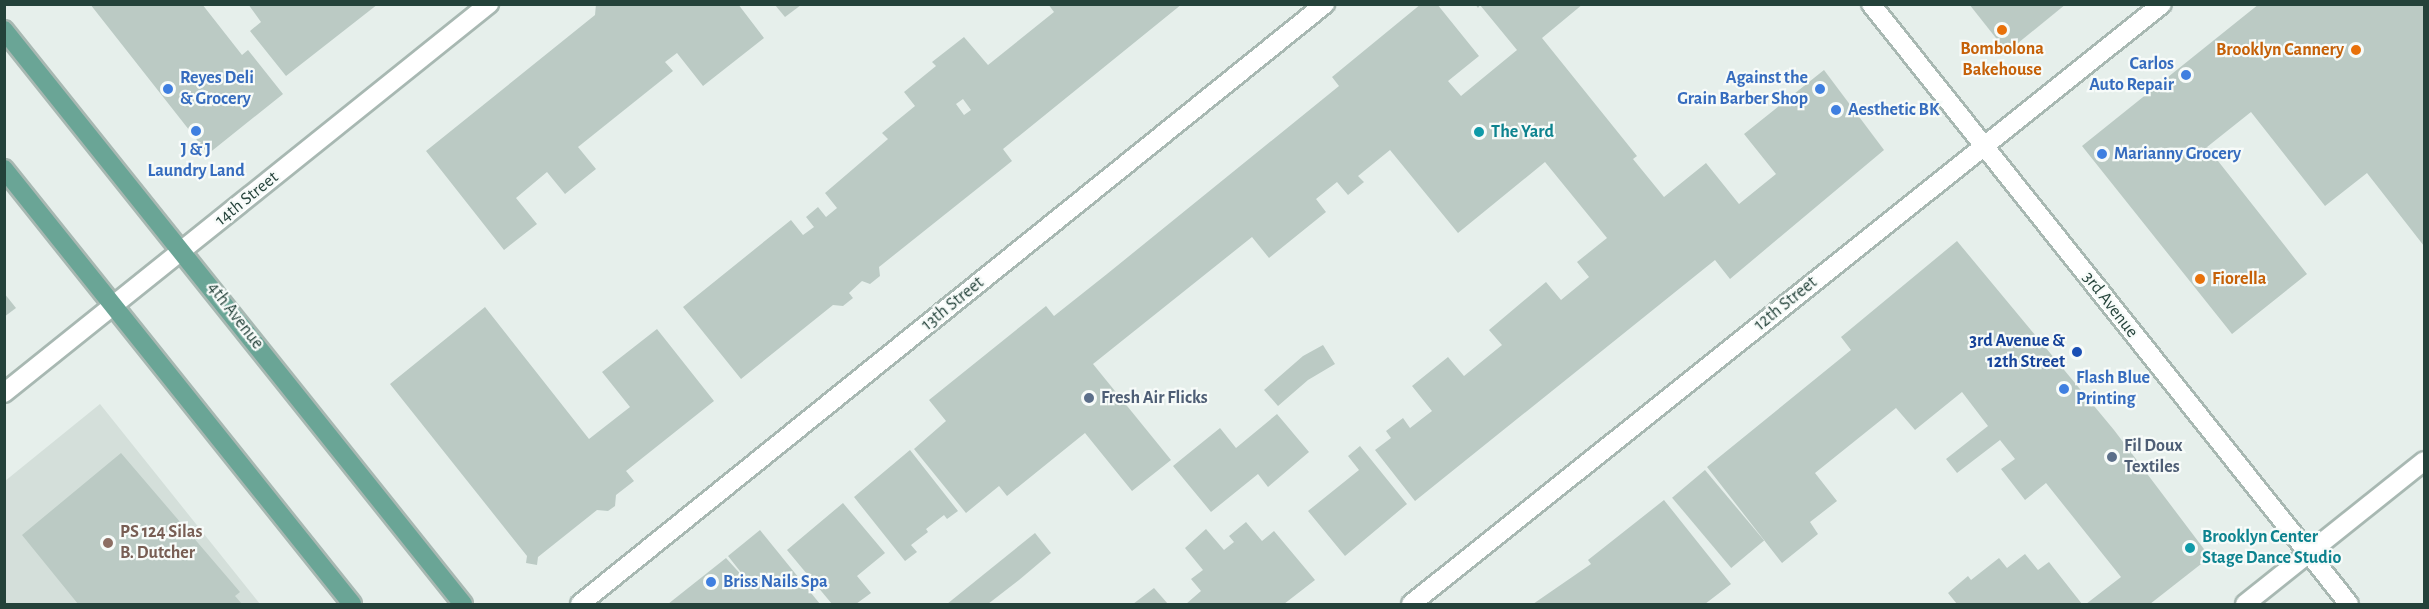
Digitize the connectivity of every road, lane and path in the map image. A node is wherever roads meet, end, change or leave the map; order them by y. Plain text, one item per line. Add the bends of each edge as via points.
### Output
1 (489, 4) edge
2 (1325, 4) edge
3 (1871, 4) edge
4 (2162, 4) edge
5 (4, 30) edge
6 (1984, 147) junction
7 (4, 169) edge
8 (183, 250) junction
9 (114, 306) junction
10 (4, 393) edge
11 (2424, 461) edge
12 (2309, 554) junction
13 (352, 604) edge
14 (463, 604) edge
15 (580, 604) edge
16 (1411, 604) edge
17 (2245, 604) edge
18 (2349, 604) edge

1 - 8 street, 14th Street
2 - 15 street, 13th Street
3 - 6 street, 3rd Avenue
4 - 6 street, 12th Street
5 - 8 main road, 4th Avenue
6 - 12 street, 3rd Avenue
6 - 16 street, 12th Street
7 - 9 main road
8 - 9 street, 14th Street
8 - 14 main road, 4th Avenue
9 - 10 street, 14th Street
9 - 13 main road
11 - 12 street
12 - 17 street
12 - 18 street, 3rd Avenue

